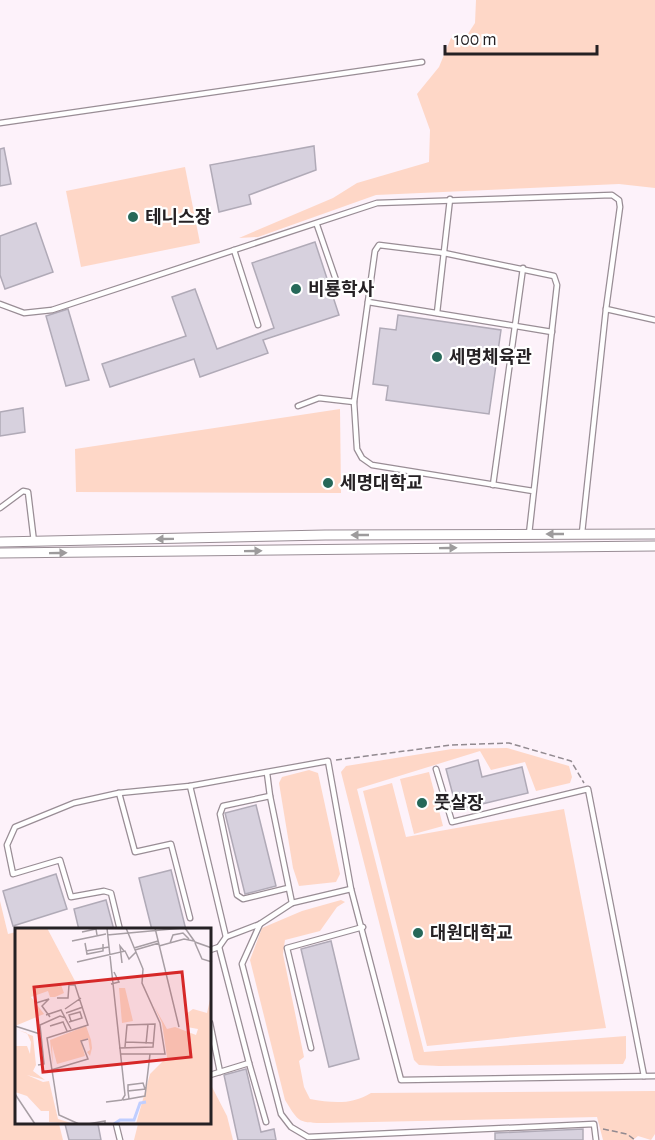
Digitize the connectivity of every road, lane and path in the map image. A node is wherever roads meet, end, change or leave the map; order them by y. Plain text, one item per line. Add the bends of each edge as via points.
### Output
1 (422, 62) dead end
2 (0, 123) edge
3 (450, 200) junction
4 (317, 225) junction
5 (234, 250) junction
6 (444, 253) junction
7 (523, 268) junction
8 (337, 283) dead end
9 (368, 302) junction
10 (0, 304) edge
11 (606, 309) junction
12 (437, 313) junction
13 (655, 320) edge
14 (258, 325) dead end
15 (514, 326) junction
16 (552, 332) junction
17 (354, 402) junction
18 (298, 406) dead end
19 (493, 485) junction
20 (533, 491) junction
21 (0, 508) edge
22 (529, 534) junction
23 (582, 534) junction
24 (655, 534) edge
25 (277, 536) junction
26 (0, 542) edge
27 (34, 542) junction
28 (655, 546) edge
29 (528, 547) junction
30 (277, 550) junction
31 (0, 553) edge
32 (36, 554) junction
33 (328, 761) junction
34 (436, 768) dead end
35 (267, 773) junction
36 (190, 786) junction
37 (588, 789) junction
38 (119, 792) junction
39 (270, 796) junction
40 (288, 888) junction
41 (351, 889) junction
42 (292, 903) junction
43 (190, 918) dead end
44 (260, 924) junction
45 (363, 927) junction
46 (120, 928) edge
47 (226, 937) junction
48 (219, 947) junction
49 (212, 949) edge
50 (213, 1048) edge
51 (311, 1048) dead end
52 (249, 1063) junction
53 (220, 1072) junction
54 (212, 1074) edge
55 (644, 1076) junction
56 (655, 1076) edge
57 (266, 1122) dead end
58 (116, 1125) edge
59 (602, 1129) dead end
60 (365, 1138) edge
61 (120, 1140) edge
62 (596, 1140) edge
63 (635, 1140) edge

1 - 2 lane
3 - 4 lane via 377,203
3 - 6 lane
3 - 11 lane via 612,195 619,200 620,207
4 - 5 lane
4 - 8 lane
5 - 10 lane via 52,310 24,313
5 - 14 lane
6 - 7 lane
6 - 9 lane via 379,245
6 - 12 lane
7 - 15 lane
7 - 16 lane via 554,276 557,285
9 - 12 lane
9 - 17 lane
11 - 13 lane
11 - 23 lane
12 - 15 lane
15 - 16 lane
15 - 19 lane
16 - 20 lane
17 - 18 lane via 319,398
17 - 19 lane via 357,449 372,465
19 - 20 lane
20 - 22 lane
21 - 27 lane via 23,491 28,492
23 -> 22 street
22 -> 25 street
22 - 29 street
23 - 24 street
25 -> 27 street
25 - 30 street
26 - 27 street
27 - 32 street
28 - 29 street
30 -> 29 street
32 -> 30 street
31 - 32 street
33 - 35 lane
33 - 37 path via 451,745 509,742 571,761
33 - 41 lane
34 - 37 lane via 452,822
35 - 36 lane
35 - 39 lane
36 - 38 lane
36 - 47 lane
37 - 55 lane
38 - 43 lane via 135,852 171,844
38 - 46 lane via 74,803 15,827 7,844 13,874 60,860 70,897 111,893
39 - 40 lane
39 - 40 lane via 223,806 220,814 237,895 243,899
40 - 42 lane
41 - 42 lane
41 - 45 lane
42 - 44 lane
44 - 47 lane
44 - 60 lane via 242,964 281,1114 291,1127 308,1137
45 - 51 lane via 287,948
45 - 55 lane via 401,1080
47 - 48 lane
48 - 49 lane
48 - 52 lane
50 - 53 lane
52 - 53 lane
52 - 57 lane
53 - 54 lane
55 - 56 lane
58 - 61 lane
59 - 63 path via 627,1134
60 - 62 lane via 594,1124

